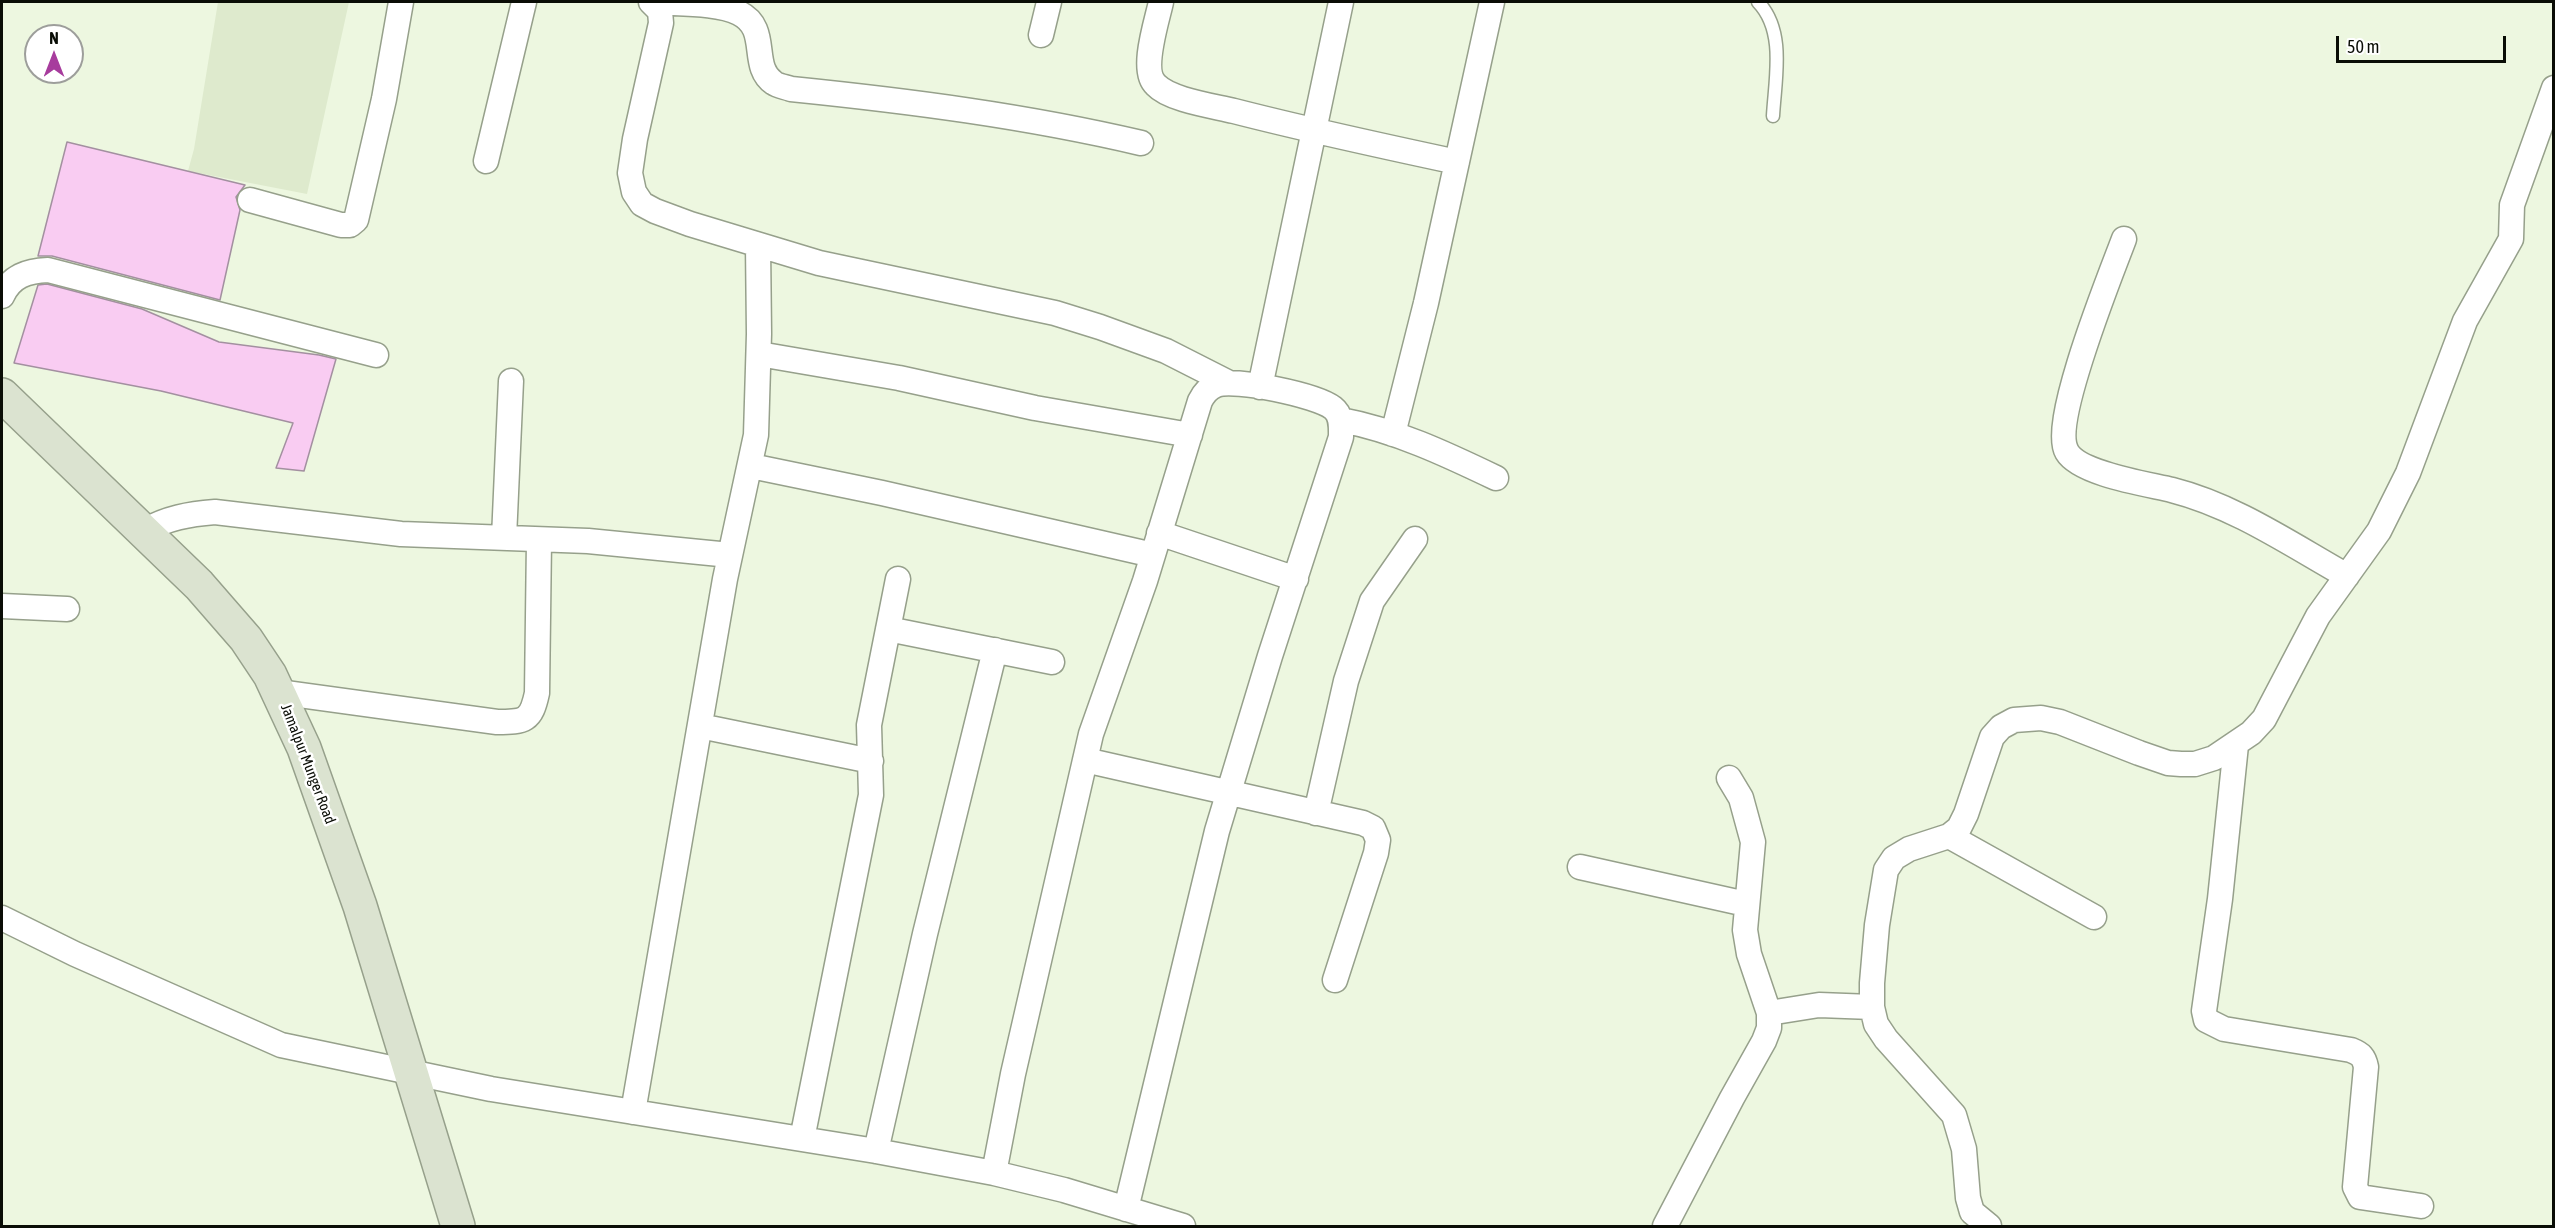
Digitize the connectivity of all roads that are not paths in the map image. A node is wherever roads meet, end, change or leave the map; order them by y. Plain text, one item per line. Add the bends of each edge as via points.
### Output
1 (401, 2) edge
2 (524, 2) edge
3 (652, 2) edge
4 (1049, 2) edge
5 (1161, 2) edge
6 (1341, 2) edge
7 (1492, 2) edge
8 (1758, 2) edge
9 (741, 7) edge
10 (1041, 35) dead end
11 (2553, 88) edge
12 (1773, 116) dead end
13 (1313, 131) junction
14 (1141, 143) dead end
15 (486, 161) dead end
16 (1457, 162) junction
17 (250, 200) dead end
18 (2124, 239) dead end
19 (758, 245) junction
20 (2, 296) edge
21 (759, 354) junction
22 (376, 355) dead end
23 (511, 381) dead end
24 (1229, 383) junction
25 (1260, 387) junction
26 (2, 395) edge
27 (1341, 420) junction
28 (1393, 434) junction
29 (1190, 435) junction
30 (751, 465) junction
31 (1496, 478) dead end
32 (144, 531) junction
33 (504, 538) junction
34 (1415, 539) dead end
35 (539, 540) junction
36 (1156, 544) junction
37 (730, 555) junction
38 (2347, 576) junction
39 (898, 579) dead end
40 (1296, 579) junction
41 (2, 606) edge
42 (67, 609) dead end
43 (888, 628) junction
44 (995, 650) junction
45 (1052, 662) dead end
46 (278, 692) junction
47 (699, 726) junction
48 (2236, 745) junction
49 (1085, 760) junction
50 (871, 761) junction
51 (1729, 778) dead end
52 (1228, 793) junction
53 (1316, 813) junction
54 (1949, 836) junction
55 (1580, 867) dead end
56 (1746, 904) junction
57 (2094, 917) dead end
58 (2, 918) edge
59 (1335, 980) dead end
60 (1872, 1007) junction
61 (1769, 1013) junction
62 (412, 1072) junction
63 (633, 1112) junction
64 (802, 1139) junction
65 (876, 1151) junction
66 (994, 1173) junction
67 (2421, 1206) dead end
68 (1126, 1209) junction
69 (458, 1227) edge
70 (1183, 1227) edge
71 (1665, 1227) edge
72 (1989, 1227) edge

1 - 17 street via 356,220 341,225
2 - 15 street
3 - 9 street
3 - 19 street via 660,11 661,24 630,173 634,192 642,204 655,211
4 - 10 street
5 - 13 street via 1149,71 1155,85 1198,102
6 - 13 street
7 - 16 street
8 - 12 lane via 1768,12 1774,27
9 - 14 street via 755,27 764,74 775,84 1001,115
11 - 38 street via 2512,204 2508,247 2465,321 2408,473 2379,531
13 - 16 street
13 - 25 street
16 - 28 street
18 - 38 street via 2076,374 2067,411 2066,451 2075,461 2094,469 2198,497 2231,511
19 - 21 street
19 - 24 street via 875,276 1055,313 1141,341
20 - 22 street via 14,278 29,271 48,270
21 - 29 street
21 - 30 street
23 - 33 street
24 - 25 street
24 - 29 street via 1206,390
25 - 27 street via 1316,399 1334,408
26 - 32 street, Jamalpur Munger Road
27 - 28 street
27 - 40 street via 1336,455
28 - 31 street
29 - 36 street
30 - 36 street
30 - 37 street
32 - 33 street via 162,521 215,512 401,534
32 - 46 street, Jamalpur Munger Road via 246,639
33 - 35 street
34 - 53 street via 1372,601 1346,681
35 - 37 street via 633,544
35 - 46 street via 537,693 527,719 497,722
36 - 40 street
36 - 49 street
37 - 47 street
38 - 48 street via 2318,616 2264,719
39 - 43 street
40 - 52 street
41 - 42 street
43 - 44 street
43 - 50 street via 869,725
44 - 45 street
44 - 65 street
46 - 62 street, Jamalpur Munger Road via 304,748 360,906
47 - 50 street
47 - 63 street
48 - 54 street via 2214,758 2181,764 2158,760 2060,722 2040,717 2014,720 1992,737 1966,814 1959,828
48 - 67 street via 2206,1020 2224,1029 2359,1054 2366,1067 2356,1193 2360,1197
49 - 52 street
49 - 66 street via 1020,1041
50 - 64 street via 872,795
51 - 56 street via 1741,798 1752,842
52 - 53 street
52 - 68 street
53 - 59 street via 1362,823 1373,828 1377,840 1377,854
54 - 57 street
54 - 60 street via 1909,849 1894,858 1886,870 1877,925
55 - 56 street
56 - 61 street via 1749,954
58 - 62 street via 281,1045
60 - 61 street via 1819,1005
60 - 72 street via 1876,1024 1886,1039 1953,1115 1964,1149 1972,1212
61 - 71 street via 1764,1041
62 - 63 street
62 - 69 street, Jamalpur Munger Road
63 - 64 street
64 - 65 street
65 - 66 street
66 - 68 street
68 - 70 street

